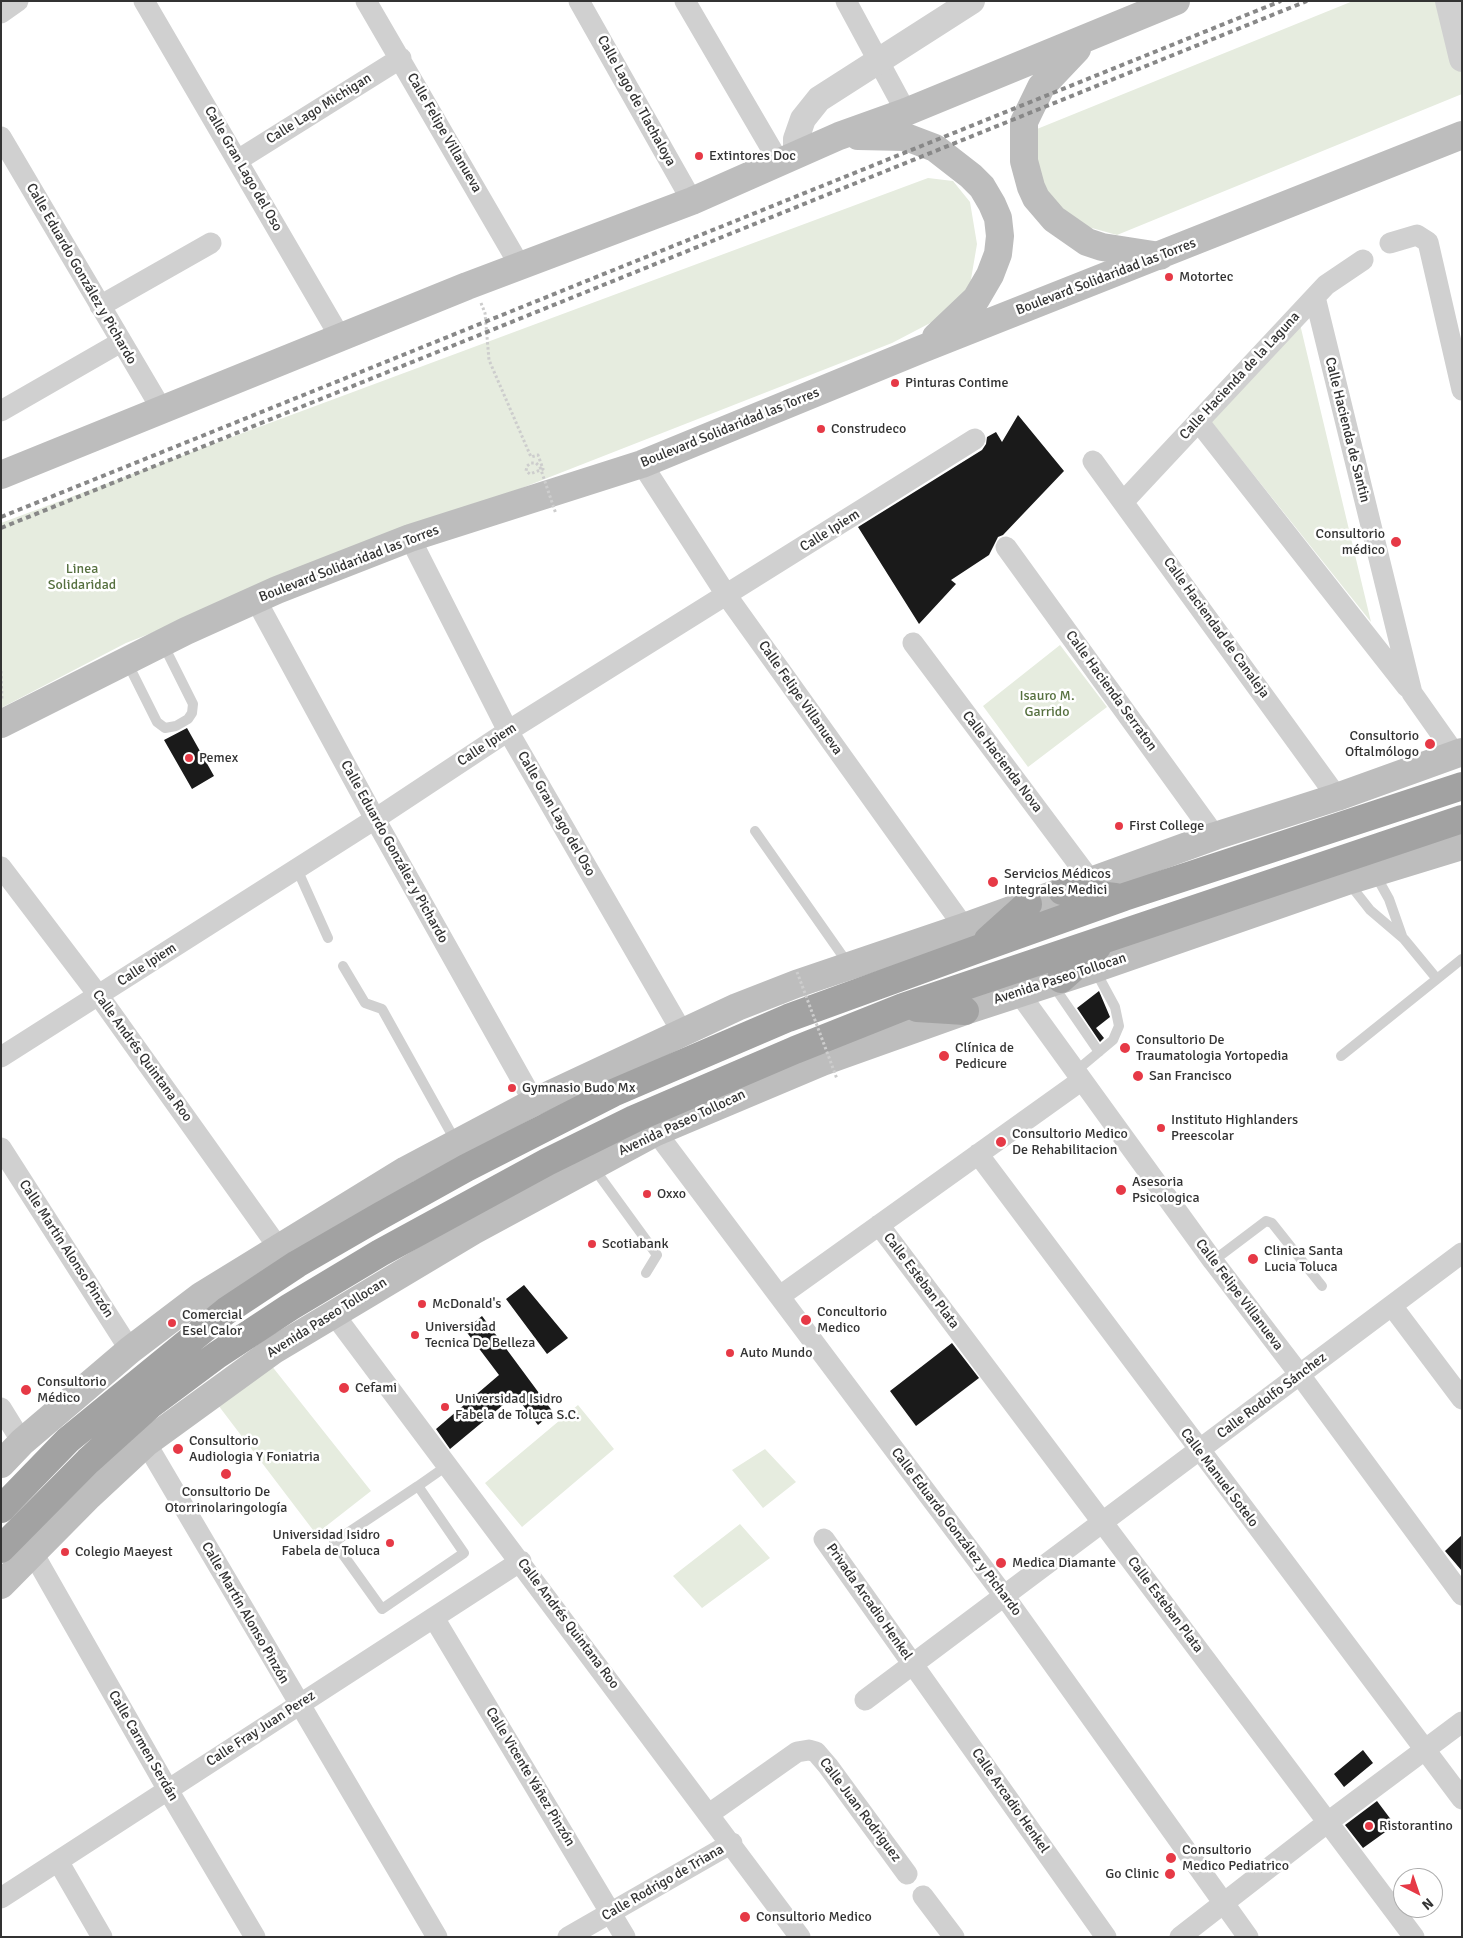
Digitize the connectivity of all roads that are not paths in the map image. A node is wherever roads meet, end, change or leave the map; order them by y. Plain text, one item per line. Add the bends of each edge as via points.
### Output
1 (18, 1) edge
2 (144, 1) edge
3 (366, 1) edge
4 (579, 1) edge
5 (685, 1) edge
6 (846, 1) edge
7 (972, 1) edge
8 (1176, 1) edge
9 (1448, 1) edge
10 (1, 13) edge
11 (1087, 39) junction
12 (401, 58) junction
13 (1462, 59) edge
14 (879, 60) junction
15 (906, 112) junction
16 (1462, 135) edge
17 (839, 136) junction
18 (1, 137) edge
19 (788, 158) junction
20 (238, 160) junction
21 (692, 201) junction
22 (211, 243) dead end
23 (1390, 243) dead end
24 (1160, 256) junction
25 (1363, 260) dead end
26 (520, 266) junction
27 (1315, 297) junction
28 (100, 306) junction
29 (340, 337) junction
30 (121, 342) junction
31 (922, 349) junction
32 (1462, 390) edge
33 (162, 410) junction
34 (1, 411) edge
35 (1198, 421) junction
36 (975, 439) dead end
37 (1093, 461) dead end
38 (642, 464) junction
39 (1, 475) edge
40 (1124, 501) junction
41 (410, 538) junction
42 (1006, 547) dead end
43 (727, 596) junction
44 (256, 600) junction
45 (163, 643) junction
46 (913, 643) dead end
47 (127, 661) junction
48 (1412, 693) junction
49 (1, 724) edge
50 (508, 731) junction
51 (1458, 753) edge
52 (1462, 786) edge
53 (1337, 797) junction
54 (375, 819) junction
55 (1462, 820) edge
56 (755, 831) dead end
57 (1215, 836) junction
58 (1462, 846) edge
59 (1, 867) edge
60 (297, 869) junction
61 (1374, 873) junction
62 (1091, 881) junction
63 (1347, 881) junction
64 (1062, 891) junction
65 (1124, 897) junction
66 (1028, 904) joint
67 (328, 938) dead end
68 (971, 938) junction
69 (1108, 938) junction
70 (1404, 939) junction
71 (1462, 959) edge
72 (343, 966) dead end
73 (849, 966) junction
74 (1094, 969) junction
75 (1437, 979) junction
76 (1056, 980) junction
77 (1019, 993) junction
78 (99, 996) junction
79 (903, 1007) junction
80 (965, 1011) junction
81 (682, 1032) junction
82 (1099, 1052) junction
83 (1, 1056) edge
84 (1341, 1056) dead end
85 (1079, 1076) junction
86 (534, 1102) junction
87 (656, 1132) junction
88 (457, 1143) junction
89 (1, 1148) edge
90 (978, 1154) junction
91 (593, 1166) junction
92 (879, 1226) junction
93 (278, 1247) junction
94 (1462, 1253) edge
95 (1213, 1261) junction
96 (646, 1273) dead end
97 (1322, 1286) dead end
98 (780, 1296) junction
99 (1392, 1306) junction
100 (333, 1313) junction
101 (130, 1350) junction
102 (1300, 1375) junction
103 (1462, 1399) edge
104 (1, 1408) edge
105 (22, 1442) junction
106 (146, 1443) junction
107 (1199, 1451) junction
108 (1, 1464) edge
109 (448, 1465) junction
110 (418, 1486) junction
111 (1, 1509) edge
112 (1103, 1523) junction
113 (824, 1539) dead end
114 (1, 1549) edge
115 (34, 1553) junction
116 (521, 1561) junction
117 (1, 1586) edge
118 (1462, 1595) edge
119 (1005, 1597) junction
120 (434, 1618) junction
121 (913, 1665) junction
122 (864, 1700) dead end
123 (298, 1705) junction
124 (1462, 1722) edge
125 (1425, 1750) junction
126 (168, 1790) junction
127 (1462, 1800) edge
128 (709, 1814) junction
129 (1328, 1822) junction
130 (732, 1843) junction
131 (58, 1861) junction
132 (907, 1874) dead end
133 (923, 1896) dead end
134 (1, 1898) edge
135 (1223, 1904) junction
136 (611, 1913) junction
137 (102, 1937) edge
138 (255, 1937) edge
139 (437, 1937) edge
140 (568, 1937) edge
141 (625, 1937) edge
142 (800, 1937) edge
143 (954, 1937) edge
144 (1106, 1937) edge
145 (1180, 1937) edge
146 (1248, 1937) edge
147 (1414, 1937) edge

1 - 10 street
2 - 20 street, Calle Gran Lago del Oso
3 - 12 street, Calle Felipe Villanueva
4 - 21 street, Calle Lago de Tlachaloya
5 - 19 street
6 - 14 street
7 - 14 street
8 - 11 main road
9 - 13 street
11 - 15 main road
11 - 24 main road via 1040,87 1024,122 1024,161 1031,187 1054,219 1087,242
12 - 20 street, Calle Lago Michigan
12 - 26 street, Calle Felipe Villanueva
14 - 15 street
14 - 19 street via 809,109
15 - 17 main road
16 - 24 main road, Boulevard Solidaridad las Torres
17 - 19 main road
17 - 31 main road via 888,135 919,141 960,166 982,187 998,218 998,254 983,291
18 - 28 street, Calle Eduardo González y Pichardo
19 - 21 main road
20 - 29 street, Calle Gran Lago del Oso
21 - 26 main road
22 - 28 street
23 - 32 street via 1417,235 1428,242
24 - 31 main road, Boulevard Solidaridad las Torres
25 - 27 street, Calle Hacienda de la Laguna via 1326,284
26 - 29 main road
27 - 35 street, Calle Hacienda de la Laguna
27 - 48 street, Calle Hacienda de Santin
28 - 30 street, Calle Eduardo González y Pichardo
29 - 33 main road
30 - 33 street, Calle Eduardo González y Pichardo
30 - 34 street
31 - 38 main road, Boulevard Solidaridad las Torres
33 - 39 main road
35 - 40 street, Calle Hacienda de la Laguna
35 - 48 street
36 - 43 street, Calle Ipiem
37 - 40 street, Calle Haciendad de Canaleja
38 - 41 main road, Boulevard Solidaridad las Torres
38 - 43 street, Calle Felipe Villanueva
40 - 53 street, Calle Haciendad de Canaleja
41 - 44 main road, Boulevard Solidaridad las Torres
41 - 50 street, Calle Gran Lago del Oso
42 - 57 street, Calle Hacienda Serraton
43 - 50 street, Calle Ipiem
43 - 68 street, Calle Felipe Villanueva
44 - 45 main road, Boulevard Solidaridad las Torres
44 - 54 street, Calle Eduardo González y Pichardo
45 - 47 main road, Boulevard Solidaridad las Torres
45 - 47 lane via 193,704 188,719 176,726 166,728 157,722
46 - 62 street, Calle Hacienda Nova
47 - 49 main road, Boulevard Solidaridad las Torres
48 - 51 street, Calle Hacienda de Santin
50 - 54 street, Calle Ipiem
50 - 81 street, Calle Gran Lago del Oso
51 - 53 main road
52 - 65 highway
53 - 57 main road
54 - 60 street, Calle Ipiem
54 - 86 street, Calle Eduardo González y Pichardo
55 - 69 highway, Avenida Paseo Tollocan
56 - 73 lane
57 - 62 main road
58 - 61 main road, Avenida Paseo Tollocan
59 - 78 street, Calle Andrés Quintana Roo
60 - 67 lane
60 - 78 street, Calle Ipiem
61 - 63 main road, Avenida Paseo Tollocan
61 - 70 lane via 1389,899
62 - 64 main road
63 - 70 lane via 1370,910
63 - 74 main road, Avenida Paseo Tollocan
64 - 65 highway
64 - 66 main road
65 - 68 highway
66 - 68 highway
68 - 73 main road
68 - 111 highway via 613,1093 466,1168 297,1264 226,1311 68,1440
69 - 76 highway
69 - 79 highway, Avenida Paseo Tollocan
70 - 75 lane
71 - 75 lane
72 - 88 lane via 365,1003 382,1009
73 - 81 main road via 762,997
74 - 76 main road, Avenida Paseo Tollocan
74 - 82 lane via 1115,1007 1119,1026 1113,1040
75 - 84 lane
76 - 77 main road, Avenida Paseo Tollocan
76 - 82 lane
77 - 80 main road, Avenida Paseo Tollocan
77 - 85 street, Calle Felipe Villanueva
78 - 83 street, Calle Ipiem
78 - 93 street, Calle Andrés Quintana Roo
79 - 80 highway
79 - 114 highway, Avenida Paseo Tollocan via 634,1119 473,1201 306,1297 217,1355 150,1405 88,1461
80 - 87 main road, Avenida Paseo Tollocan via 822,1062
81 - 86 main road
82 - 85 lane
85 - 90 street
85 - 95 street, Calle Felipe Villanueva
86 - 88 main road
87 - 91 main road, Avenida Paseo Tollocan
87 - 98 street, Calle Eduardo González y Pichardo
88 - 93 main road
89 - 101 street, Calle Martín Alonso Pinzón
90 - 92 street
90 - 107 street, Calle Manuel Sotelo
91 - 96 lane via 657,1255
91 - 100 main road, Avenida Paseo Tollocan
92 - 98 street
92 - 112 street, Calle Esteban Plata
93 - 101 main road via 201,1296
94 - 99 street, Calle Rodolfo Sánchez
95 - 97 lane via 1266,1221 1272,1223
95 - 102 street, Calle Felipe Villanueva
98 - 119 street, Calle Eduardo González y Pichardo
99 - 102 street, Calle Rodolfo Sánchez
99 - 103 street
100 - 106 main road, Avenida Paseo Tollocan via 274,1350
100 - 109 street, Calle Andrés Quintana Roo
101 - 105 main road
102 - 107 street, Calle Rodolfo Sánchez
102 - 118 street, Calle Felipe Villanueva
104 - 105 street
105 - 108 main road
106 - 115 main road, Avenida Paseo Tollocan
106 - 123 street, Calle Martín Alonso Pinzón
107 - 112 street, Calle Rodolfo Sánchez
107 - 125 street, Calle Manuel Sotelo
109 - 110 lane
109 - 116 street, Calle Andrés Quintana Roo
110 - 110 lane via 334,1542 382,1609 464,1553
112 - 119 street, Calle Rodolfo Sánchez
112 - 129 street, Calle Esteban Plata
113 - 121 street, Privada Arcadio Henkel
115 - 117 main road, Avenida Paseo Tollocan
115 - 126 street, Calle Carmen Serdán
116 - 120 street, Calle Fray Juan Perez
116 - 128 street, Calle Andrés Quintana Roo
119 - 121 street, Calle Rodolfo Sánchez
119 - 135 street, Calle Eduardo González y Pichardo
120 - 123 street, Calle Fray Juan Perez
120 - 136 street, Calle Vicente Yáñez Pinzón
121 - 122 street, Calle Rodolfo Sánchez
121 - 144 street, Calle Arcadio Henkel
123 - 126 street, Calle Fray Juan Perez
123 - 139 street, Calle Martín Alonso Pinzón
124 - 125 street
125 - 127 street, Calle Manuel Sotelo
125 - 129 street
126 - 131 street, Calle Fray Juan Perez
126 - 138 street, Calle Carmen Serdán
128 - 130 street, Calle Andrés Quintana Roo
128 - 132 street, Calle Juan Rodriguez via 797,1752 816,1752
129 - 135 street
129 - 147 street, Calle Esteban Plata
130 - 136 street, Calle Rodrigo de Triana
130 - 142 street, Calle Andrés Quintana Roo
131 - 134 street, Calle Fray Juan Perez
131 - 137 street
133 - 143 street
135 - 145 street
135 - 146 street, Calle Eduardo González y Pichardo
136 - 140 street, Calle Rodrigo de Triana
136 - 141 street, Calle Vicente Yáñez Pinzón

